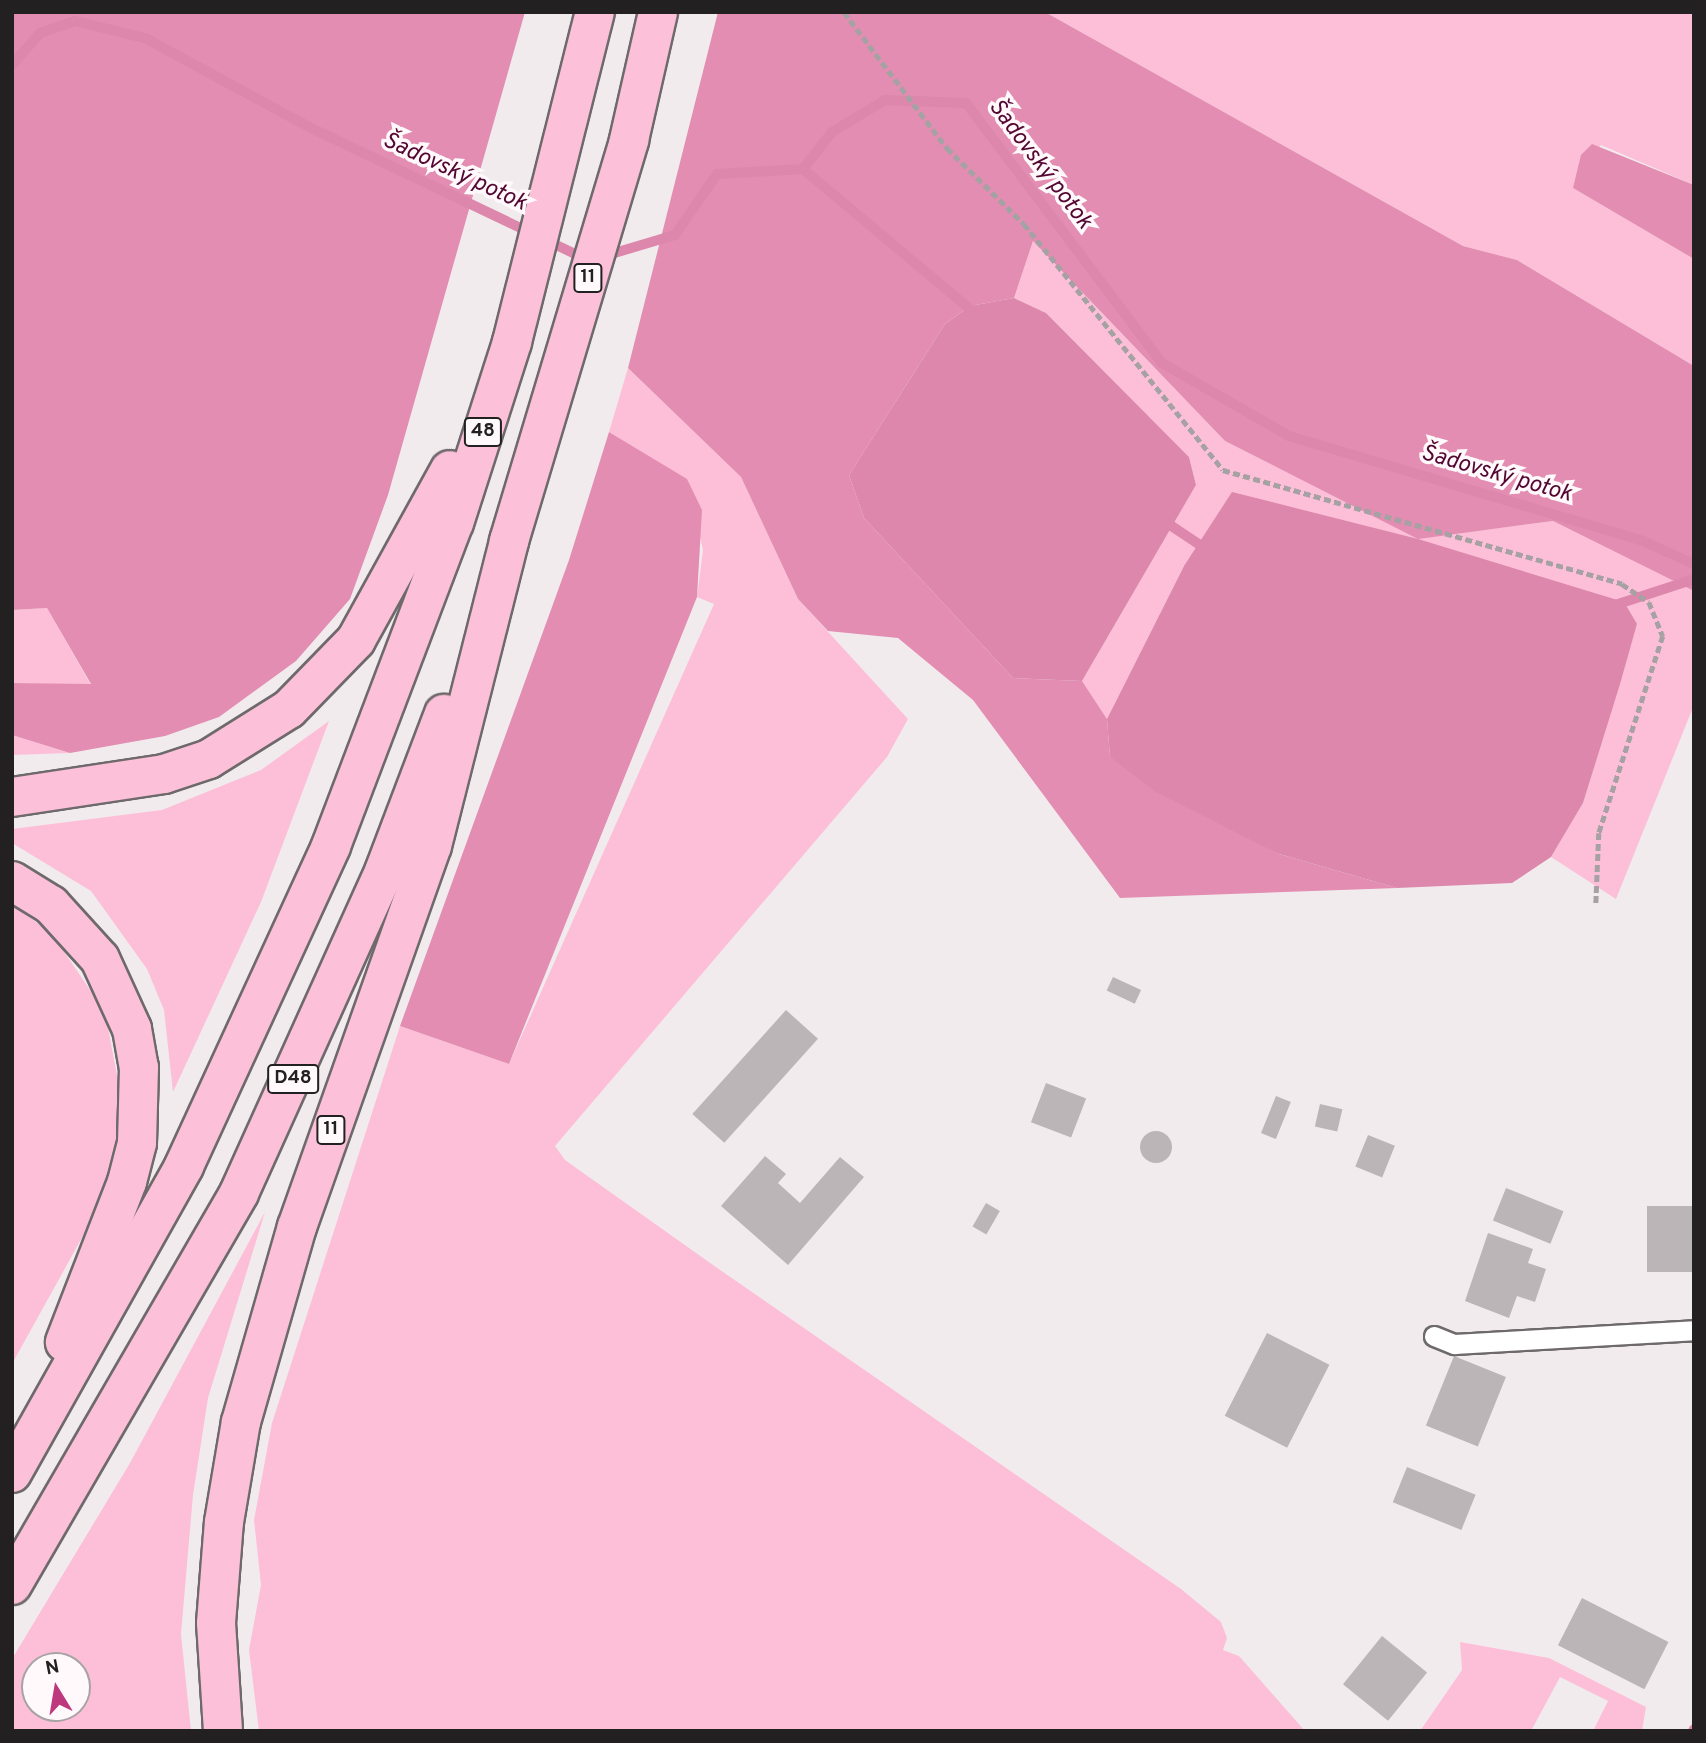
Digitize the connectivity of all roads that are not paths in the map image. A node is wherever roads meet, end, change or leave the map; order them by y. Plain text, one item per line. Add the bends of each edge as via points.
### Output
1 (595, 12) edge
2 (658, 12) edge
3 (442, 519) junction
4 (509, 541) junction
5 (12, 796) edge
6 (12, 881) edge
7 (1694, 1330) edge
8 (1434, 1336) dead end
9 (12, 1472) edge
10 (12, 1585) edge
11 (223, 1731) edge

1 - 3 highway via 512,342
2 - 4 highway, 11 via 629,140
3 - 5 highway via 325,678 250,737 164,774
3 - 9 highway, D48 via 331,846 260,1008 184,1166
4 - 10 highway, D48 via 386,869 257,1156 153,1348
4 - 11 highway, 11 via 432,846 297,1227 241,1422 223,1522 216,1623
6 - 9 highway via 51,905 100,960 132,1029 140,1104 127,1182
7 - 8 lane via 1454,1344

